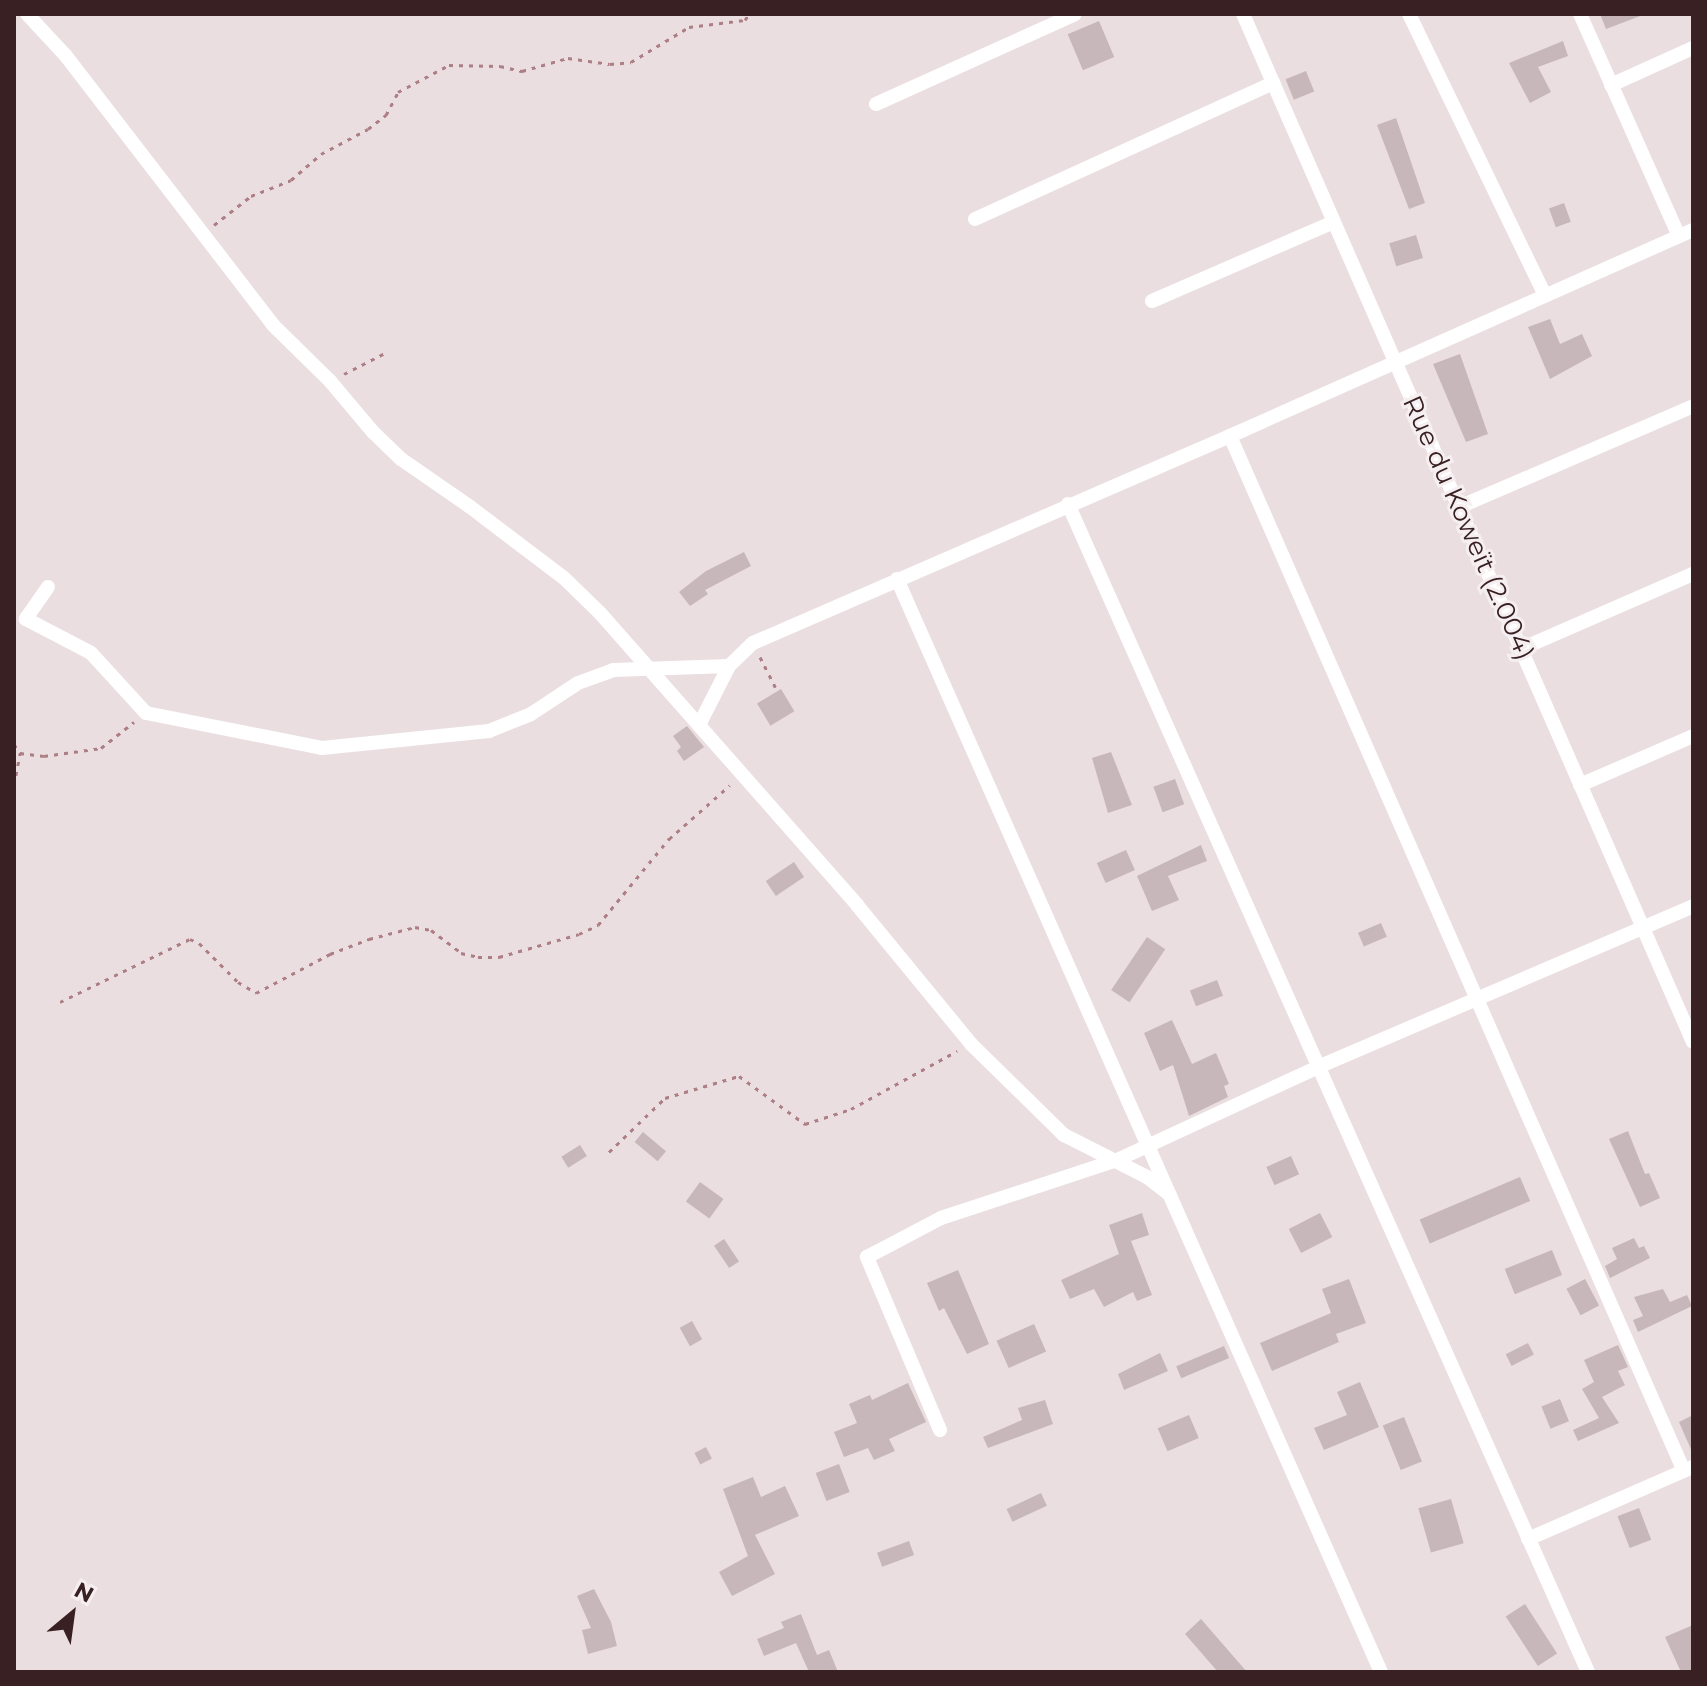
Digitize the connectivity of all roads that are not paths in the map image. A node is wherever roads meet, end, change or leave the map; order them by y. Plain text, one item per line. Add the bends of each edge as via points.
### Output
1 (27, 14) edge
2 (1075, 14) edge
3 (1243, 14) edge
4 (1409, 14) edge
5 (1580, 14) edge
6 (1693, 48) edge
7 (1273, 83) junction
8 (1611, 85) junction
9 (876, 104) dead end
10 (975, 219) dead end
11 (1334, 222) junction
12 (1686, 233) edge
13 (1545, 295) junction
14 (1152, 301) dead end
15 (1394, 361) junction
16 (1693, 406) edge
17 (1230, 436) junction
18 (1068, 504) junction
19 (1459, 507) junction
20 (1693, 574) edge
21 (897, 579) junction
22 (48, 587) dead end
23 (1521, 649) junction
24 (729, 666) junction
25 (651, 668) junction
26 (699, 725) junction
27 (1693, 736) edge
28 (1580, 785) junction
29 (1693, 906) edge
30 (1643, 928) junction
31 (1477, 1000) junction
32 (1693, 1042) edge
33 (1318, 1067) junction
34 (1148, 1145) junction
35 (1117, 1160) junction
36 (1170, 1195) junction
37 (940, 1430) dead end
38 (1689, 1469) edge
39 (1528, 1539) junction
40 (1381, 1672) edge
41 (1588, 1672) edge

1 - 25 street via 66,56 273,325 401,459 564,578
2 - 9 street
3 - 7 street, Rue du Koweït (2.004)
4 - 13 street
5 - 8 street
6 - 8 street
7 - 10 street
7 - 11 street, Rue du Koweït (2.004)
8 - 12 street
11 - 14 street
11 - 15 street, Rue du Koweït (2.004)
12 - 13 street
13 - 15 street
15 - 17 street
15 - 19 street, Rue du Koweït (2.004)
16 - 19 street
17 - 18 street
17 - 31 street
18 - 21 street
18 - 33 street
19 - 23 street, Rue du Koweït (2.004)
20 - 23 street
21 - 24 street via 753,643
21 - 34 street
22 - 25 street via 26,619 91,653 146,713 322,748 489,731 531,714 598,674
23 - 28 street, Rue du Koweït (2.004)
24 - 25 street
24 - 26 street
25 - 26 street
26 - 35 street via 971,1044 1064,1135
27 - 28 street
28 - 30 street, Rue du Koweït (2.004)
29 - 30 street
30 - 31 street
30 - 32 street, Rue du Koweït (2.004)
31 - 33 street
31 - 38 street
33 - 34 street
33 - 39 street
34 - 35 street
34 - 36 street
35 - 36 street
35 - 37 street via 941,1218 867,1257
36 - 40 street
38 - 39 street
39 - 41 street

